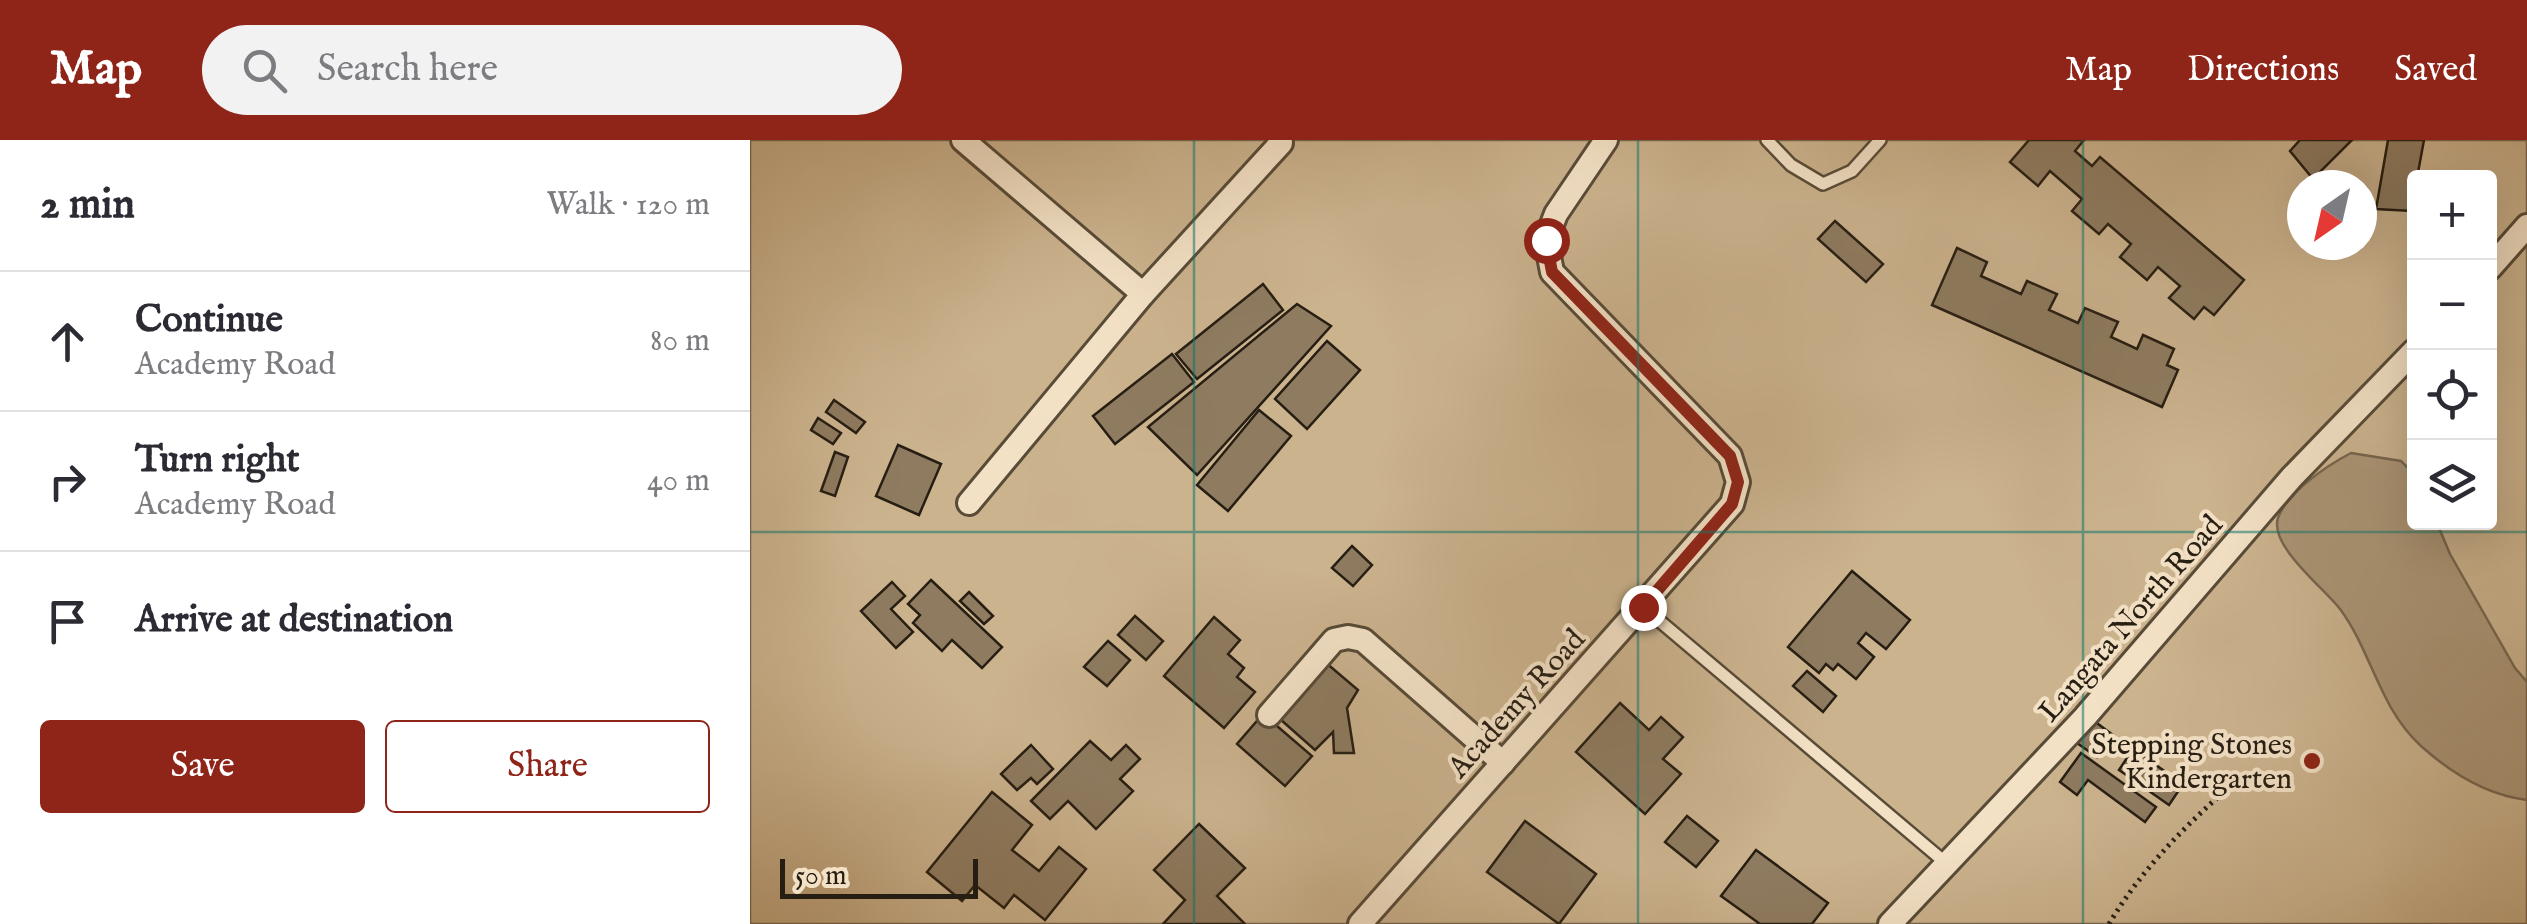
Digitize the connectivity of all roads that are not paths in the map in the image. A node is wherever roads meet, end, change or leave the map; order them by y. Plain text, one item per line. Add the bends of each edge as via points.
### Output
1 (964, 140) edge
2 (1606, 140) edge
3 (1880, 140) edge
4 (1775, 142) edge
5 (1281, 143) dead end
6 (2527, 226) edge
7 (2497, 260) edge
8 (1143, 294) junction
9 (2407, 358) edge
10 (969, 503) dead end
11 (1643, 607) junction
12 (1270, 715) dead end
13 (1503, 763) junction
14 (1947, 864) junction
15 (1360, 924) edge
16 (1890, 924) edge

1 - 8 street
2 - 11 street, Academy Road via 1556,214 1546,240 1552,272 1730,456 1738,482 1732,504
3 - 4 lane via 1852,171 1823,184 1807,177
5 - 8 street
6 - 7 street
8 - 10 street
9 - 14 street, Langata North Road via 2292,477 2085,718
11 - 13 street, Academy Road
11 - 14 lane
12 - 13 street via 1334,640 1363,640
13 - 15 street, Academy Road
14 - 16 street, Langata North Road

